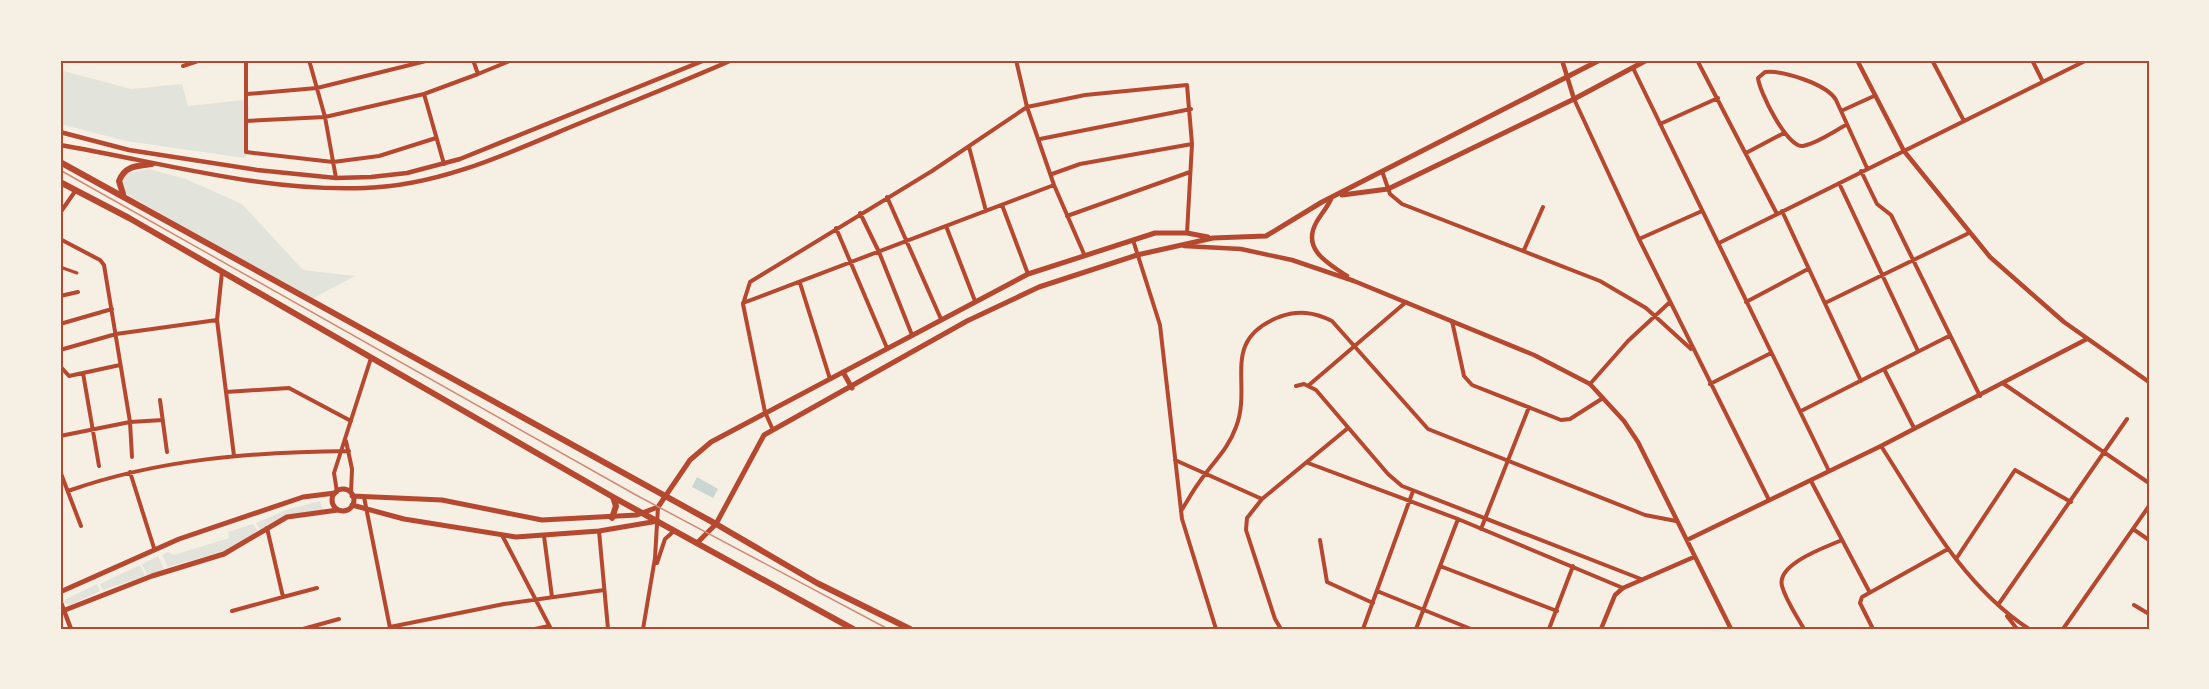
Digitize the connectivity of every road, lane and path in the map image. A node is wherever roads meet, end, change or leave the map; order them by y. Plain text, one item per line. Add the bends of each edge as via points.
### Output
1 (201, 60) edge
2 (246, 60) edge
3 (309, 60) edge
4 (430, 60) edge
5 (473, 60) edge
6 (512, 60) edge
7 (705, 60) edge
8 (732, 60) edge
9 (1016, 60) edge
10 (1562, 60) edge
11 (1600, 60) edge
12 (1647, 60) edge
13 (1697, 60) edge
14 (1857, 60) edge
15 (1932, 60) edge
16 (2032, 60) edge
17 (2087, 60) edge
18 (183, 66) dead end
19 (1632, 67) junction
20 (478, 74) junction
21 (1568, 75) junction
22 (2042, 80) junction
23 (317, 88) junction
24 (247, 94) junction
25 (424, 94) junction
26 (1874, 96) junction
27 (1718, 98) junction
28 (1574, 99) junction
29 (1027, 107) junction
30 (1191, 109) junction
31 (1840, 111) junction
32 (325, 117) junction
33 (246, 121) junction
34 (1964, 121) junction
35 (1660, 124) junction
36 (1846, 125) junction
37 (60, 132) edge
38 (1784, 133) junction
39 (436, 138) junction
40 (1040, 139) junction
41 (1192, 144) junction
42 (60, 145) edge
43 (969, 147) junction
44 (1904, 151) junction
45 (1746, 153) junction
46 (60, 162) edge
47 (333, 162) junction
48 (152, 164) junction
49 (444, 164) junction
50 (1867, 168) junction
51 (1382, 171) junction
52 (1861, 171) junction
53 (1190, 172) junction
54 (1052, 174) junction
55 (336, 178) junction
56 (60, 182) edge
57 (1839, 183) junction
58 (1054, 185) junction
59 (77, 189) junction
60 (1388, 189) junction
61 (123, 195) junction
62 (887, 197) junction
63 (1334, 197) junction
64 (1002, 205) junction
65 (1544, 207) dead end
66 (986, 211) junction
67 (1702, 211) junction
68 (1782, 211) junction
69 (60, 213) edge
70 (860, 213) junction
71 (1776, 214) junction
72 (1067, 216) junction
73 (946, 226) junction
74 (836, 228) junction
75 (1177, 232) junction
76 (1969, 232) junction
77 (1187, 233) junction
78 (1213, 238) junction
79 (60, 239) edge
80 (1132, 239) junction
81 (1639, 239) junction
82 (908, 242) junction
83 (1719, 243) junction
84 (1180, 245) junction
85 (1524, 250) junction
86 (879, 252) junction
87 (1084, 254) junction
88 (1137, 255) junction
89 (1914, 260) junction
90 (852, 263) junction
91 (60, 267) edge
92 (1808, 269) junction
93 (222, 272) junction
94 (77, 273) dead end
95 (1028, 274) junction
96 (1884, 275) junction
97 (1354, 281) junction
98 (800, 282) junction
99 (78, 292) dead end
100 (60, 296) edge
101 (975, 301) junction
102 (1406, 302) junction
103 (1670, 302) junction
104 (1746, 302) junction
105 (1825, 303) junction
106 (743, 304) junction
107 (112, 309) junction
108 (1655, 315) junction
109 (941, 319) junction
110 (217, 320) junction
111 (1452, 320) junction
112 (60, 324) edge
113 (116, 334) junction
114 (912, 335) junction
115 (1948, 336) junction
116 (2087, 339) junction
117 (1354, 346) junction
118 (887, 348) junction
119 (60, 350) edge
120 (1694, 351) junction
121 (1918, 351) junction
122 (1771, 353) junction
123 (371, 358) junction
124 (120, 365) junction
125 (60, 366) edge
126 (1884, 369) junction
127 (843, 372) junction
128 (83, 373) junction
129 (830, 379) junction
130 (1861, 381) junction
131 (2149, 382) edge
132 (1590, 384) junction
133 (1710, 384) junction
134 (2004, 384) junction
135 (1309, 385) junction
136 (1296, 386) dead end
137 (852, 388) junction
138 (226, 392) junction
139 (1980, 396) junction
140 (1603, 398) junction
141 (160, 400) dead end
142 (1529, 407) junction
143 (1801, 411) junction
144 (765, 412) junction
145 (2127, 419) dead end
146 (163, 420) junction
147 (351, 421) junction
148 (130, 422) junction
149 (1349, 428) junction
150 (1914, 428) junction
151 (93, 430) junction
152 (773, 430) junction
153 (60, 436) edge
154 (346, 441) junction
155 (1881, 446) junction
156 (340, 451) junction
157 (349, 451) junction
158 (2104, 451) junction
159 (167, 452) dead end
160 (234, 456) junction
161 (132, 457) dead end
162 (1175, 460) junction
163 (1508, 462) junction
164 (1308, 463) junction
165 (99, 466) dead end
166 (60, 471) edge
167 (130, 471) junction
168 (1829, 471) junction
169 (1207, 473) junction
170 (1811, 481) junction
171 (2149, 483) edge
172 (68, 491) junction
173 (1413, 491) junction
174 (336, 493) junction
175 (351, 494) junction
176 (363, 497) junction
177 (613, 497) junction
178 (665, 497) junction
179 (1262, 498) junction
180 (1769, 500) junction
181 (1410, 501) junction
182 (2070, 501) junction
183 (352, 506) junction
184 (2149, 506) edge
185 (658, 507) junction
186 (338, 510) junction
187 (367, 511) junction
188 (1181, 511) junction
189 (645, 514) junction
190 (612, 518) junction
191 (1486, 518) junction
192 (1458, 519) junction
193 (658, 521) junction
194 (1676, 521) junction
195 (716, 524) junction
196 (81, 526) dead end
197 (266, 528) junction
198 (1481, 529) junction
199 (2133, 529) junction
200 (599, 531) junction
201 (674, 531) junction
202 (502, 535) junction
203 (544, 536) junction
204 (1320, 540) dead end
205 (1687, 540) junction
206 (1842, 540) junction
207 (2149, 540) edge
208 (697, 543) junction
209 (154, 548) junction
210 (1948, 549) junction
211 (1694, 557) junction
212 (1956, 559) junction
213 (1440, 566) junction
214 (1573, 566) junction
215 (654, 569) junction
216 (1641, 579) junction
217 (317, 588) dead end
218 (1623, 588) junction
219 (604, 591) junction
220 (1377, 591) junction
221 (1869, 591) junction
222 (60, 592) edge
223 (284, 597) junction
224 (552, 597) junction
225 (60, 600) edge
226 (536, 600) junction
227 (1373, 603) junction
228 (1998, 605) junction
229 (2134, 605) dead end
230 (232, 610) dead end
231 (1424, 610) junction
232 (62, 611) edge
233 (1557, 611) junction
234 (2004, 613) junction
235 (2149, 615) edge
236 (339, 619) dead end
237 (550, 627) edge
238 (390, 628) edge
239 (71, 629) edge
240 (303, 629) edge
241 (535, 629) edge
242 (608, 629) edge
243 (643, 629) edge
244 (853, 629) edge
245 (910, 629) edge
246 (1216, 629) edge
247 (1281, 629) edge
248 (1363, 629) edge
249 (1416, 629) edge
250 (1471, 629) edge
251 (1549, 629) edge
252 (1601, 629) edge
253 (1731, 629) edge
254 (1804, 629) edge
255 (1873, 629) edge
256 (2018, 629) edge
257 (2029, 629) edge
258 (2063, 629) edge

1 - 18 street
2 - 24 street
3 - 23 street
4 - 23 street
5 - 20 street
6 - 20 street
7 - 49 street
8 - 48 street via 479,164 402,185 357,189 295,186
9 - 29 street
10 - 21 street
11 - 21 main road
12 - 19 main road
13 - 27 street
14 - 26 street
15 - 34 street
16 - 22 street
17 - 22 street
19 - 28 main road
19 - 35 street
20 - 25 street
21 - 28 street
21 - 51 main road
22 - 34 street
23 - 24 street
23 - 32 street
24 - 33 street
25 - 32 street
25 - 39 street
26 - 31 street
26 - 44 street
27 - 35 street
27 - 45 street
28 - 60 main road
28 - 81 street
29 - 30 street via 1085,95 1181,84 1187,85
29 - 40 street
29 - 43 street
30 - 40 street
30 - 41 street
31 - 36 street
31 - 38 street via 1834,96 1825,89 1784,73 1765,72 1757,80
32 - 33 street
32 - 47 street
33 - 47 street via 246,152
34 - 44 street
35 - 67 street
36 - 38 street via 1801,146
36 - 50 street
37 - 55 street via 182,159
38 - 45 street
39 - 47 street via 379,156
39 - 49 street
40 - 54 street
41 - 53 street
41 - 54 street via 1080,164
42 - 48 street
43 - 62 street
43 - 66 street
44 - 50 street
44 - 76 street
45 - 71 street
46 - 61 highway
47 - 55 street
48 - 61 highway via 125,171 119,181
49 - 55 street via 407,173
50 - 52 street
51 - 60 street
51 - 63 main road
52 - 57 street
52 - 89 street via 1877,204 1891,215
53 - 72 street
53 - 77 street
54 - 58 street
56 - 59 highway
57 - 68 street
57 - 96 street
58 - 64 street
58 - 72 street
59 - 69 street
59 - 93 highway
60 - 63 main road
60 - 85 street via 1402,204
61 - 178 highway
62 - 70 street
62 - 82 street
63 - 78 main road via 1266,236
63 - 97 street via 1312,231 1313,246 1322,259
64 - 66 street
64 - 95 street
65 - 85 street
66 - 73 street
67 - 81 street
67 - 83 street
68 - 71 street
68 - 92 street
70 - 74 street
70 - 86 street
71 - 83 street
72 - 87 street
73 - 82 street
73 - 101 street
74 - 90 street
74 - 106 street via 750,282
75 - 77 main road
75 - 80 main road
75 - 84 main road
76 - 89 street
76 - 116 street via 2012,278
77 - 78 main road
78 - 84 main road
79 - 107 street via 102,262
80 - 87 main road
80 - 88 street
81 - 103 street
82 - 86 street
82 - 109 street
83 - 104 street
84 - 88 main road
84 - 97 street via 1262,253
85 - 108 street via 1600,281
86 - 90 street
86 - 114 street
87 - 95 main road
88 - 137 main road via 1070,276 996,306
88 - 162 street via 1159,320
89 - 96 street
89 - 115 street
90 - 98 street
90 - 118 street
91 - 94 street
92 - 104 street
92 - 105 street
93 - 110 street
93 - 123 highway
95 - 101 main road
96 - 105 street
96 - 121 street
97 - 102 street
98 - 106 street
98 - 129 street
99 - 100 street
101 - 109 main road
102 - 111 street
102 - 117 street
103 - 108 street
103 - 120 street
104 - 122 street
105 - 130 street
106 - 144 street
107 - 112 street
107 - 113 street
108 - 120 street
108 - 132 street
109 - 114 main road
110 - 113 street
110 - 138 street
111 - 132 street
111 - 142 street via 1469,384
113 - 119 street
113 - 124 street
114 - 118 main road
115 - 121 street
115 - 139 street
116 - 131 street
116 - 134 street
117 - 135 street
117 - 163 street via 1428,429
117 - 169 street via 1332,321 1315,314 1288,314 1252,335 1241,356 1237,425 1220,458
118 - 127 main road
120 - 133 street
121 - 126 street
122 - 133 street
122 - 143 street
123 - 147 street
123 - 177 highway
124 - 128 street
124 - 148 street
125 - 128 street via 69,376
126 - 130 street
126 - 150 street
127 - 129 main road
127 - 137 main road
128 - 151 street
129 - 144 main road
130 - 143 street
132 - 140 street
133 - 180 street
134 - 139 street
134 - 158 street
135 - 136 street
135 - 149 street
137 - 152 main road
138 - 147 street via 289,388
138 - 160 street
139 - 150 street
140 - 142 street via 1565,420
140 - 194 street via 1638,442
141 - 146 street
142 - 163 street
143 - 168 street
144 - 152 street
144 - 178 main road via 699,450
145 - 158 street
146 - 148 street
146 - 159 street
147 - 154 street
148 - 151 street
148 - 161 street
149 - 164 street
149 - 173 street via 1388,474
150 - 155 street
151 - 153 street
151 - 165 street
152 - 195 main road via 758,443
154 - 156 street
154 - 157 street
155 - 168 street
155 - 210 street
156 - 157 street
156 - 160 street
156 - 174 street via 333,480
157 - 175 street
158 - 171 street
158 - 182 street
160 - 167 street
162 - 169 street
162 - 188 street
163 - 191 street
163 - 194 street via 1652,517
164 - 179 street
164 - 181 street
166 - 172 street
167 - 172 street
167 - 209 street
168 - 170 street
169 - 179 street
169 - 188 street
170 - 180 street
170 - 206 street
172 - 196 street
173 - 181 street
173 - 191 street
174 - 175 main road via 342,490
174 - 186 main road via 332,501
174 - 209 main road via 303,496
175 - 176 main road
175 - 183 main road
176 - 187 street
176 - 190 main road via 442,500 542,520
177 - 189 highway
177 - 190 highway via 616,506
178 - 185 main road
178 - 195 highway
179 - 247 street via 1246,518 1246,530
180 - 205 street
181 - 192 street
181 - 220 street
182 - 212 street via 2014,470
182 - 228 street
183 - 186 main road
183 - 187 main road
184 - 199 street
185 - 189 main road
185 - 193 street
186 - 197 main road via 297,514
187 - 202 main road
187 - 238 street
188 - 246 street
189 - 190 main road
189 - 193 highway
191 - 198 street
191 - 216 street
192 - 198 street
192 - 213 street
193 - 200 main road
193 - 201 highway
193 - 215 street
194 - 205 street
195 - 208 main road
195 - 245 highway via 817,583
197 - 223 street
197 - 232 main road via 224,554 152,576
198 - 214 street
199 - 207 street
199 - 258 street
200 - 203 main road
200 - 219 street
201 - 208 highway
201 - 215 street via 665,539
202 - 203 main road
202 - 226 street
203 - 224 street
204 - 227 street via 1327,582
205 - 211 street
206 - 221 street
206 - 254 street via 1793,563 1784,575 1782,586
208 - 244 highway
209 - 222 main road
210 - 212 street
210 - 221 street
211 - 216 street
211 - 253 street
212 - 228 street
213 - 231 street
213 - 233 street
214 - 218 street
214 - 233 street
215 - 243 street
216 - 218 street
217 - 223 street
218 - 252 street via 1615,596
219 - 224 street
219 - 242 street
220 - 227 street
220 - 231 street
221 - 255 street via 1860,603
223 - 230 street
224 - 226 street
225 - 232 street
226 - 237 street
226 - 238 street
227 - 248 street
228 - 234 street
229 - 235 street
231 - 249 street
231 - 250 street
232 - 239 street
233 - 251 street
234 - 256 street
234 - 257 street
236 - 240 street
237 - 241 street

